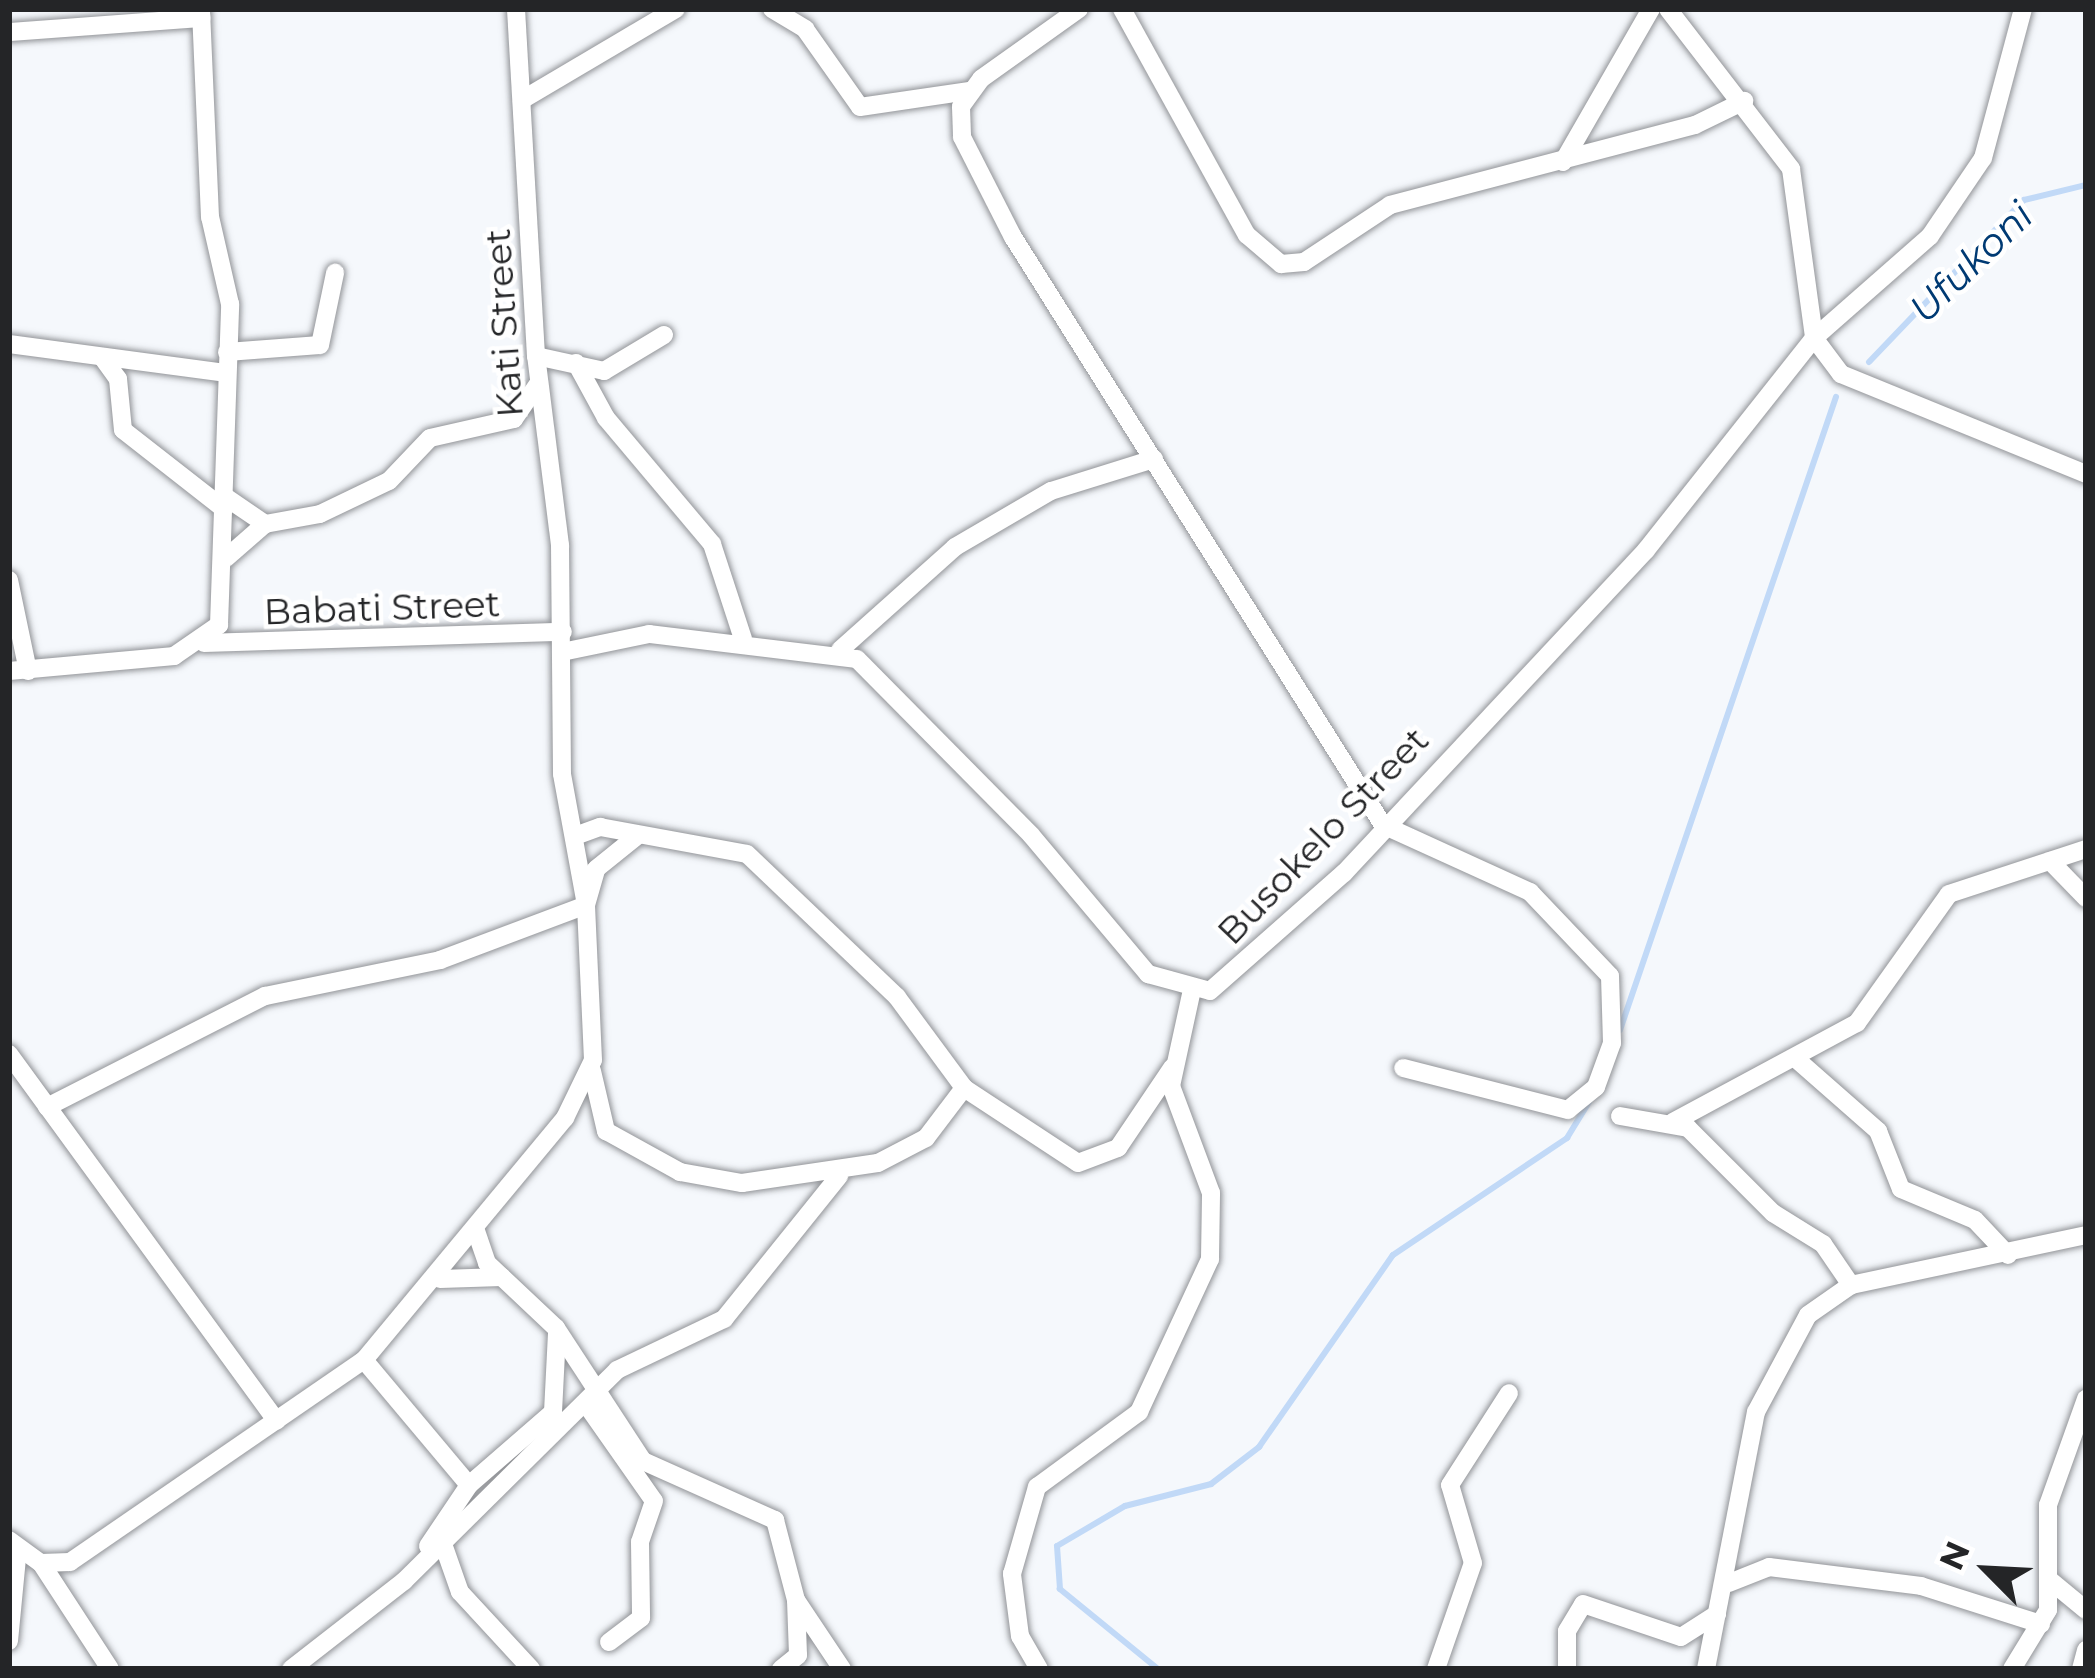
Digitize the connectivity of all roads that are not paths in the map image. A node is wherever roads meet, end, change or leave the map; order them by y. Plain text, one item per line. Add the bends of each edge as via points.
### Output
1 (516, 9) edge
2 (676, 9) edge
3 (772, 9) edge
4 (1079, 9) edge
5 (1122, 9) edge
6 (1651, 9) edge
7 (1668, 9) edge
8 (2024, 9) edge
9 (201, 14) edge
10 (9, 32) edge
11 (968, 91) junction
12 (522, 100) junction
13 (1744, 101) junction
14 (1563, 162) junction
15 (335, 272) dead end
16 (664, 335) dead end
17 (1814, 338) junction
18 (9, 344) edge
19 (227, 352) junction
20 (536, 356) junction
21 (102, 357) junction
22 (576, 364) junction
23 (225, 373) junction
24 (539, 381) junction
25 (1154, 459) junction
26 (2084, 468) edge
27 (224, 503) junction
28 (265, 524) junction
29 (226, 558) junction
30 (9, 580) edge
31 (742, 639) junction
32 (562, 642) junction
33 (204, 643) junction
34 (840, 650) junction
35 (19, 671) edge
36 (1383, 825) junction
37 (575, 836) junction
38 (637, 836) junction
39 (2086, 850) edge
40 (2050, 861) junction
41 (2086, 898) edge
42 (586, 905) junction
43 (1191, 994) junction
44 (9, 1054) edge
45 (1795, 1058) junction
46 (592, 1060) junction
47 (1172, 1068) junction
48 (1403, 1068) dead end
49 (964, 1088) junction
50 (47, 1108) junction
51 (1620, 1116) dead end
52 (1673, 1123) junction
53 (839, 1175) junction
54 (476, 1231) junction
55 (2086, 1235) edge
56 (2008, 1255) junction
57 (502, 1277) junction
58 (440, 1279) junction
59 (1851, 1285) junction
60 (556, 1328) junction
61 (364, 1360) junction
62 (1509, 1393) dead end
63 (593, 1396) junction
64 (2086, 1399) edge
65 (278, 1421) junction
66 (636, 1459) junction
67 (469, 1484) junction
68 (442, 1541) junction
69 (13, 1544) edge
70 (40, 1563) junction
71 (414, 1570) junction
72 (2052, 1582) junction
73 (1729, 1583) junction
74 (796, 1600) junction
75 (1721, 1610) junction
76 (2086, 1610) edge
77 (2041, 1624) junction
78 (9, 1641) edge
79 (609, 1642) dead end
80 (2086, 1650) edge
81 (1027, 1664) edge
82 (110, 1669) edge
83 (291, 1669) edge
84 (531, 1669) edge
85 (781, 1669) edge
86 (842, 1669) edge
87 (1436, 1669) edge
88 (1567, 1669) edge
89 (1706, 1669) edge
90 (2012, 1669) edge
91 (2081, 1669) edge

1 - 12 street, Kati Street
2 - 12 street
3 - 11 street via 805,28 860,107
4 - 11 street
5 - 14 street via 1247,235 1281,264 1304,262 1378,209
6 - 14 street
7 - 13 street
8 - 17 street, Busokelo Street via 1983,158 1930,236
9 - 10 street
9 - 19 street
11 - 25 street via 958,119 983,179
12 - 20 street, Kati Street
13 - 14 street
13 - 17 street via 1791,169
15 - 19 street via 320,345
16 - 22 street via 626,364
17 - 26 street via 1841,374 1920,414
17 - 36 street, Busokelo Street via 1633,565
18 - 21 street
19 - 23 street
20 - 22 street
20 - 24 street, Kati Street
21 - 23 street
21 - 27 street via 118,380 123,430
22 - 31 street via 606,418 712,544
23 - 27 street
24 - 28 street via 514,419 430,438 388,481
24 - 32 street, Kati Street
25 - 34 street via 1052,491 955,547
25 - 36 street
27 - 28 street
27 - 29 street
28 - 29 street
29 - 33 street via 220,625
30 - 35 street
31 - 32 street via 603,635
31 - 34 street
32 - 33 street, Babati Street
32 - 37 street, Kati Street via 562,773
33 - 35 street, Babati Street via 92,670
34 - 43 street via 1031,835 1139,964
36 - 43 street, Busokelo Street via 1232,977
36 - 48 street via 1530,892 1606,963 1617,1002 1596,1088 1558,1114
37 - 38 street via 600,826
37 - 42 street, Kati Street
38 - 42 street via 596,868
38 - 49 street via 718,842 760,863 897,997
39 - 40 street
40 - 41 street
40 - 45 street via 1938,902 1871,1010
42 - 46 street
42 - 50 street via 440,960 252,1001
43 - 47 street
44 - 50 street
45 - 52 street
45 - 56 street via 1870,1120 1901,1189 1975,1220
46 - 53 street via 606,1131 654,1161 742,1183
46 - 54 street via 565,1118
47 - 49 street via 1129,1137 1090,1165
47 - 81 street via 1211,1193 1210,1259 1139,1412 1037,1487 1012,1574
49 - 53 street via 926,1138
50 - 65 street
51 - 52 street
52 - 59 street via 1823,1244
53 - 63 street via 724,1319 628,1361
54 - 57 street
54 - 58 street
55 - 56 street
56 - 59 street
57 - 58 street
57 - 60 street
58 - 61 street
59 - 73 street via 1793,1332 1756,1412
60 - 63 street
60 - 67 street via 553,1412
61 - 65 street
61 - 67 street
62 - 87 street via 1450,1485 1473,1563
63 - 66 street
63 - 68 street
64 - 72 street via 2048,1504
65 - 70 street via 85,1554
66 - 74 street via 771,1515
66 - 79 street via 654,1501 640,1542 641,1618
67 - 71 street
68 - 71 street
68 - 84 street via 460,1592
69 - 70 street
69 - 78 street
70 - 82 street
71 - 83 street
72 - 76 street
72 - 77 street
73 - 75 street
73 - 77 street via 1769,1567 1921,1586
74 - 85 street via 798,1655
74 - 86 street
75 - 88 street via 1681,1636 1582,1604 1567,1631
75 - 89 street
77 - 90 street
80 - 91 street

